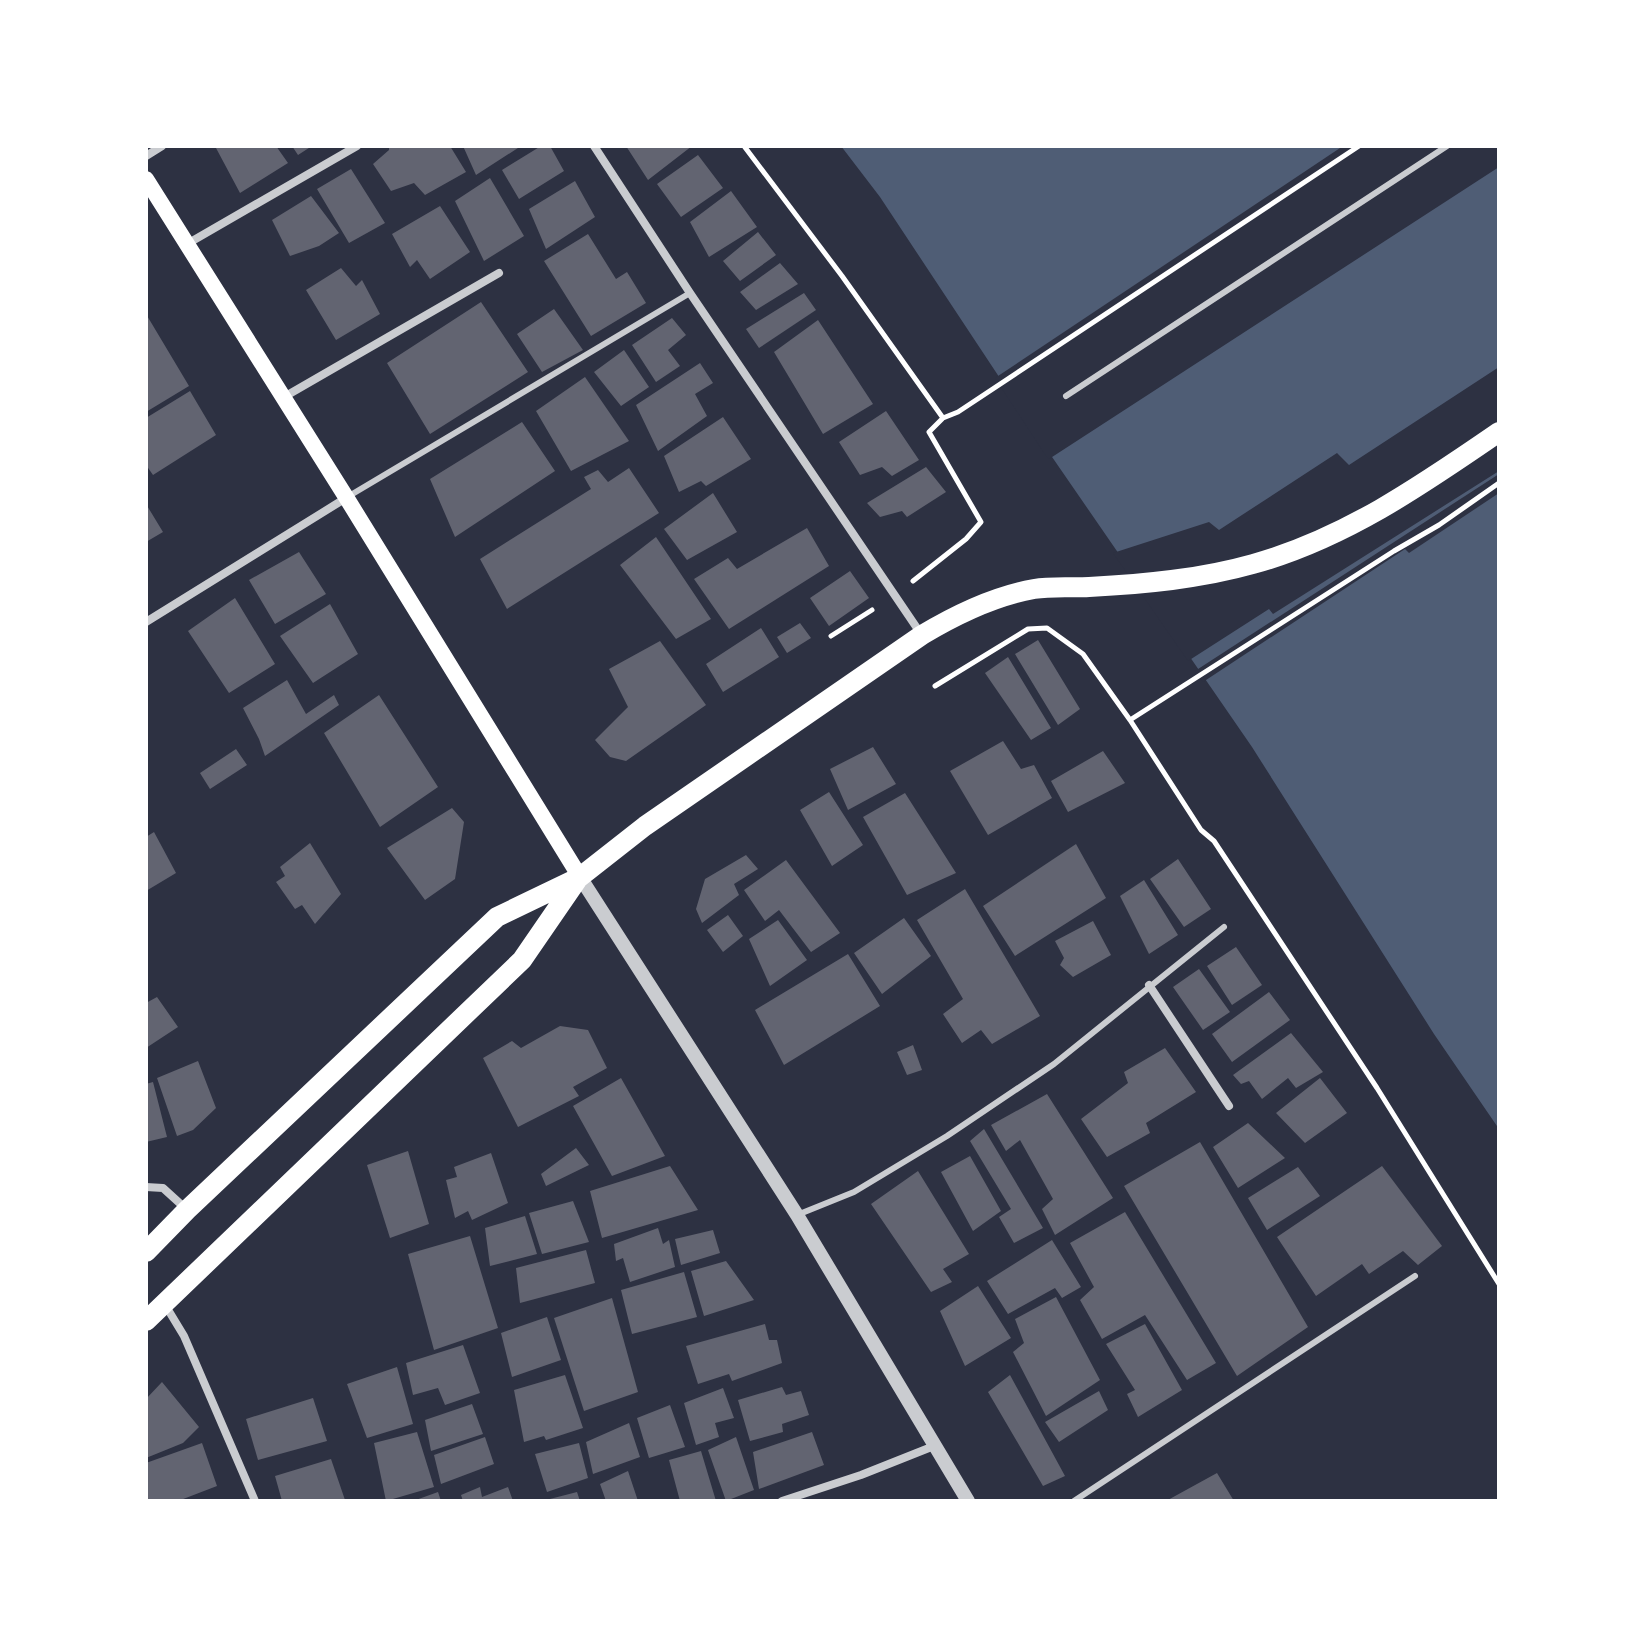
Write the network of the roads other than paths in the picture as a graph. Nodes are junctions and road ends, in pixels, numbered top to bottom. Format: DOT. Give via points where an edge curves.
graph roads {
  1 [pos="162,146"];
  2 [pos="357,146"];
  3 [pos="594,146"];
  4 [pos="1447,146"];
  5 [pos="146,156"];
  6 [pos="146,179"];
  7 [pos="187,244"];
  8 [pos="499,273"];
  9 [pos="690,293"];
  10 [pos="1066,396"];
  11 [pos="284,397"];
  12 [pos="1499,432"];
  13 [pos="346,497"];
  14 [pos="146,622"];
  15 [pos="922,635"];
  16 [pos="580,877"];
  17 [pos="1224,927"];
  18 [pos="1149,985"];
  19 [pos="1229,1106"];
  20 [pos="146,1187"];
  21 [pos="187,1210"];
  22 [pos="797,1215"];
  23 [pos="146,1252"];
  24 [pos="1415,1276"];
  25 [pos="164,1302"];
  26 [pos="146,1321"];
  27 [pos="934,1446"];
  28 [pos="255,1501"];
  29 [pos="782,1501"];
  30 [pos="968,1501"];
  31 [pos="1074,1501"];
  1 -- 5 [label="street"];
  2 -- 7 [label="street"];
  3 -- 9 [label="street"];
  4 -- 10 [label="lane"];
  6 -- 7 [label="main road"];
  7 -- 11 [label="main road"];
  8 -- 11 [label="street"];
  9 -- 13 [label="lane"];
  9 -- 15 [label="street"];
  11 -- 13 [label="main road"];
  12 -- 15 [label="main road" via="1375,513 1316,544 1199,575 1036,589 962,612"];
  13 -- 14 [label="street"];
  13 -- 16 [label="main road"];
  15 -- 16 [label="main road" via="645,826"];
  16 -- 21 [label="main road" via="497,917"];
  16 -- 22 [label="street"];
  16 -- 25 [label="main road" via="522,960"];
  17 -- 18 [label="lane"];
  18 -- 19 [label="street"];
  18 -- 22 [label="lane" via="1054,1064 947,1136 854,1192"];
  20 -- 21 [label="street" via="163,1188"];
  21 -- 23 [label="main road"];
  22 -- 27 [label="street"];
  24 -- 31 [label="lane"];
  25 -- 26 [label="main road"];
  25 -- 28 [label="street" via="184,1336"];
  27 -- 29 [label="street"];
  27 -- 30 [label="street"];
}
